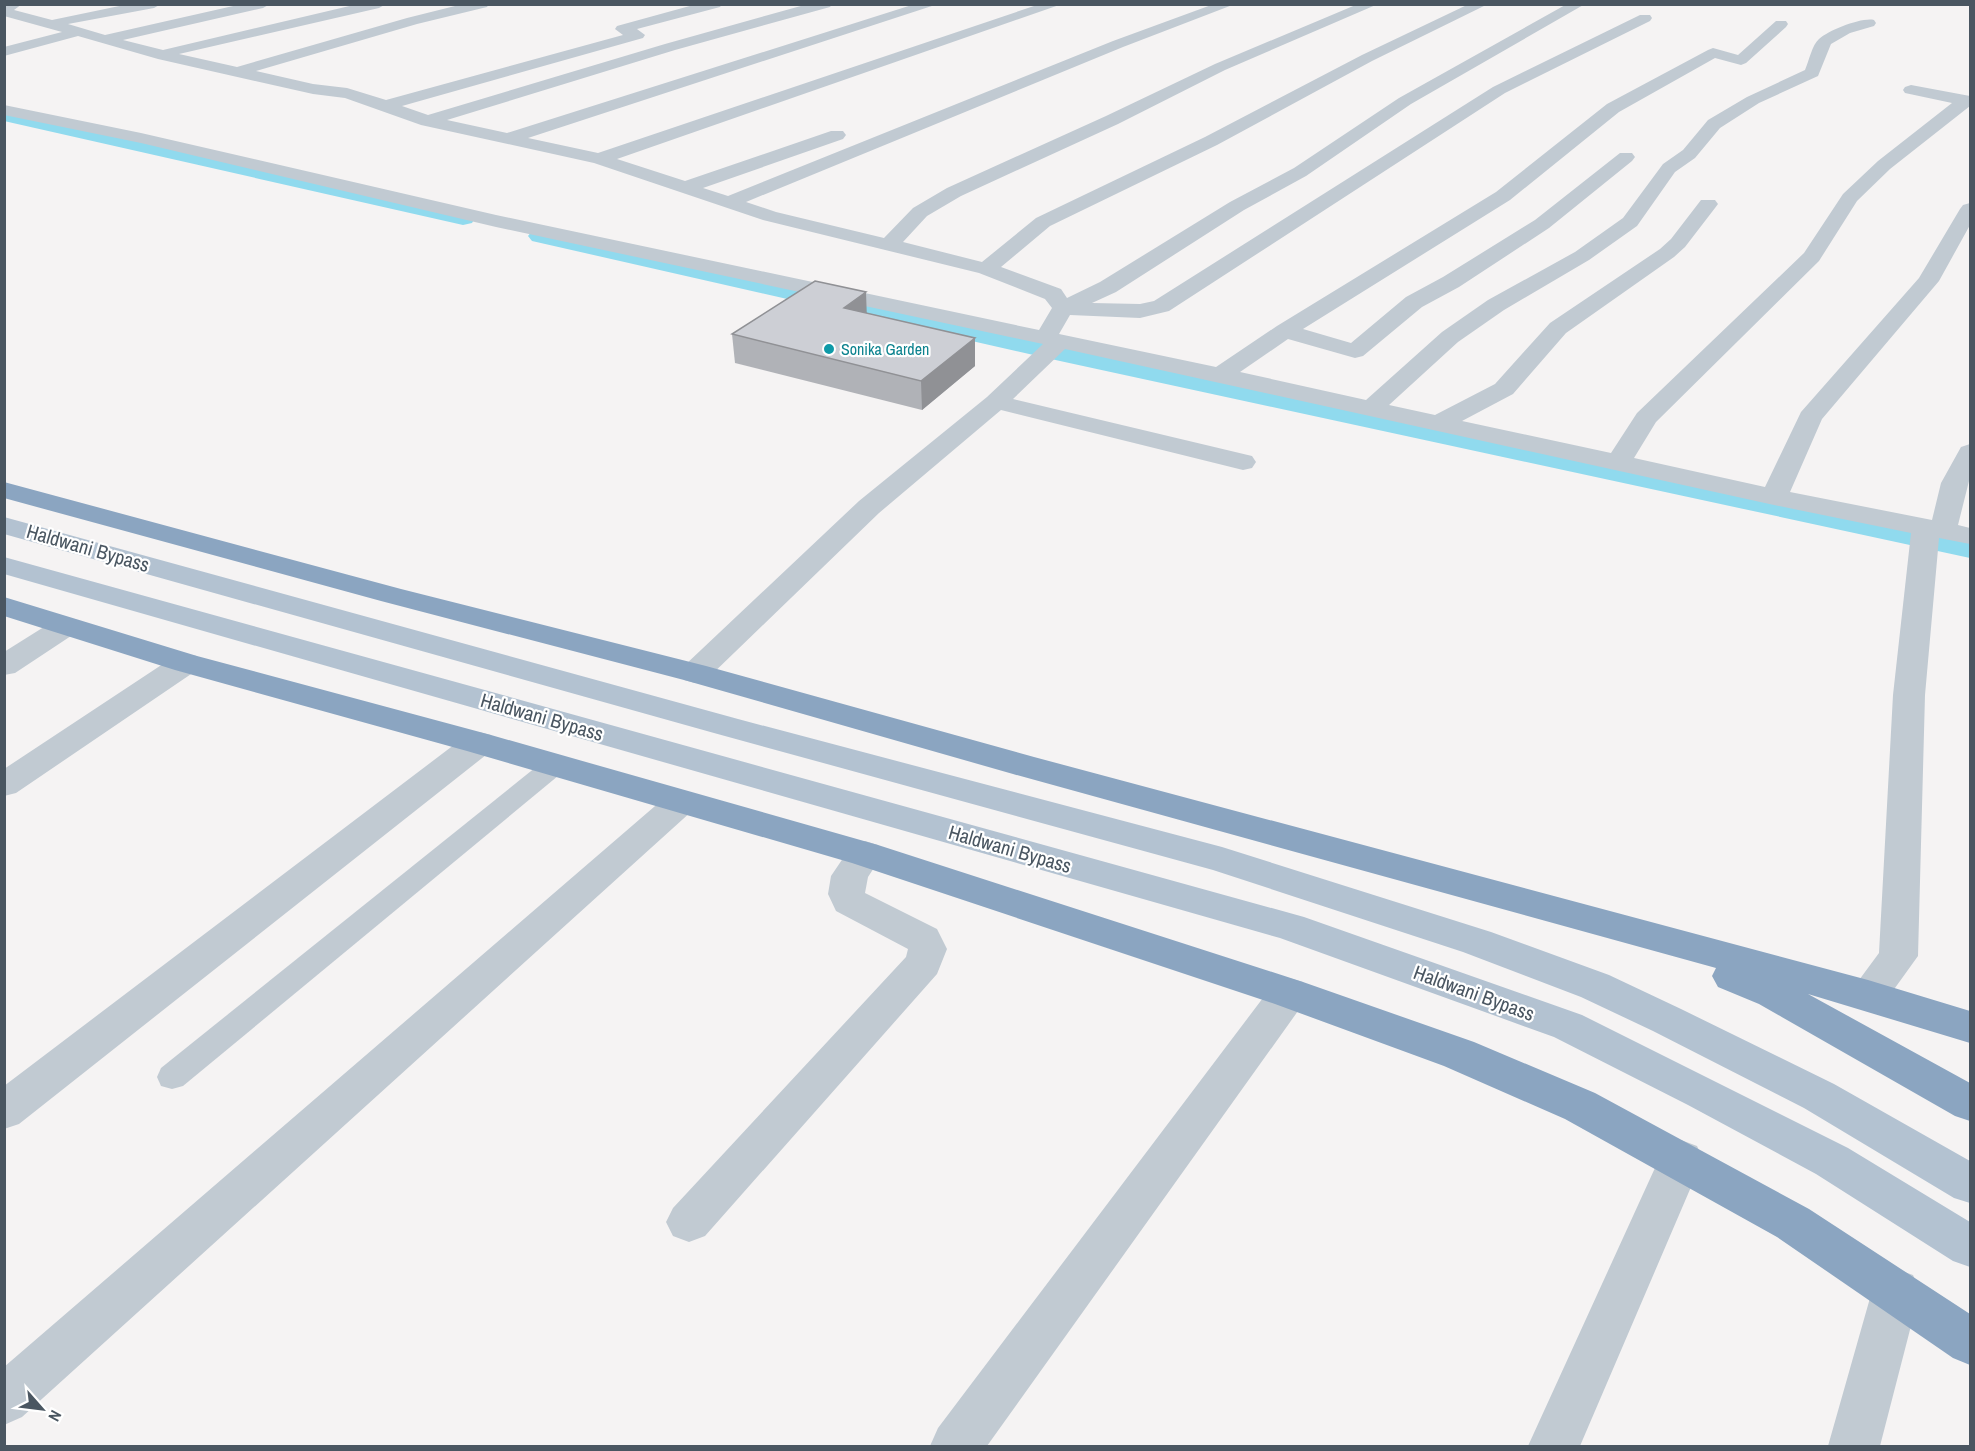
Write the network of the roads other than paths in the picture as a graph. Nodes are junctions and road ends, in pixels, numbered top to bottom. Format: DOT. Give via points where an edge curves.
graph roads {
  1 [pos="15,4"];
  2 [pos="154,4"];
  3 [pos="264,4"];
  4 [pos="379,4"];
  5 [pos="482,4"];
  6 [pos="715,4"];
  7 [pos="825,4"];
  8 [pos="931,4"];
  9 [pos="1055,4"];
  10 [pos="1228,4"];
  11 [pos="1371,4"];
  12 [pos="1481,4"];
  13 [pos="1578,4"];
  14 [pos="1645,18"];
  15 [pos="1869,23"];
  16 [pos="49,24"];
  17 [pos="1782,24"];
  18 [pos="78,32"];
  19 [pos="105,39"];
  20 [pos="4,52"];
  21 [pos="158,54"];
  22 [pos="239,71"];
  23 [pos="1911,90"];
  24 [pos="1968,100"];
  25 [pos="386,105"];
  26 [pos="4,110"];
  27 [pos="427,121"];
  28 [pos="852,129"];
  29 [pos="506,140"];
  30 [pos="1626,157"];
  31 [pos="599,159"];
  32 [pos="687,187"];
  33 [pos="726,203"];
  34 [pos="1708,204"];
  35 [pos="1971,209"];
  36 [pos="889,245"];
  37 [pos="986,269"];
  38 [pos="1063,308"];
  39 [pos="1285,332"];
  40 [pos="1051,345"];
  41 [pos="1220,375"];
  42 [pos="996,402"];
  43 [pos="1371,408"];
  44 [pos="1440,422"];
  45 [pos="1971,452"];
  46 [pos="1243,462"];
  47 [pos="1619,462"];
  48 [pos="4,490"];
  49 [pos="1774,497"];
  50 [pos="4,525"];
  51 [pos="1930,534"];
  52 [pos="1971,536"];
  53 [pos="4,565"];
  54 [pos="4,606"];
  55 [pos="66,626"];
  56 [pos="186,663"];
  57 [pos="4,666"];
  58 [pos="695,673"];
  59 [pos="479,743"];
  60 [pos="555,765"];
  61 [pos="4,784"];
  62 [pos="681,802"];
  63 [pos="865,854"];
  64 [pos="1617,926"];
  65 [pos="1288,993"];
  66 [pos="1868,995"];
  67 [pos="1971,1028"];
  68 [pos="172,1077"];
  69 [pos="1971,1104"];
  70 [pos="4,1111"];
  71 [pos="1681,1159"];
  72 [pos="1971,1184"];
  73 [pos="689,1222"];
  74 [pos="1971,1246"];
  75 [pos="1896,1291"];
  76 [pos="1971,1342"];
  77 [pos="4,1400"];
  78 [pos="956,1446"];
  79 [pos="1554,1446"];
  80 [pos="1854,1446"];
  1 -- 16 [label="street" via="6,8 7,12"];
  2 -- 16 [label="street"];
  3 -- 19 [label="street"];
  4 -- 21 [label="street"];
  5 -- 22 [label="street"];
  6 -- 25 [label="street" via="622,29 639,35"];
  7 -- 27 [label="street"];
  8 -- 29 [label="street"];
  9 -- 31 [label="street"];
  10 -- 33 [label="street" via="1118,44"];
  11 -- 36 [label="street" via="1220,67 954,192 920,212"];
  12 -- 37 [label="street" via="1043,222"];
  13 -- 38 [label="street" via="1405,101 1300,172 1108,287"];
  14 -- 38 [label="street" via="1499,90 1161,306 1140,311"];
  15 -- 43 [label="street" via="1824,42 1812,73 1753,100 1714,124 1689,154 1669,168 1630,222 1450,337"];
  16 -- 18 [label="street"];
  17 -- 39 [label="street" via="1741,60 1713,53 1613,108 1503,196"];
  18 -- 19 [label="street"];
  18 -- 20 [label="street"];
  19 -- 21 [label="street"];
  21 -- 22 [label="street"];
  22 -- 25 [label="street"];
  23 -- 24 [label="street"];
  24 -- 47 [label="street" via="1884,165 1851,198 1812,257 1646,418"];
  25 -- 27 [label="street"];
  26 -- 40 [label="street"];
  27 -- 29 [label="street"];
  28 -- 32 [label="street"];
  29 -- 31 [label="street"];
  30 -- 39 [label="street" via="1542,224 1414,302 1355,351"];
  31 -- 32 [label="street"];
  32 -- 33 [label="street"];
  33 -- 36 [label="street"];
  34 -- 44 [label="street" via="1667,253 1558,328 1504,389"];
  35 -- 49 [label="street" via="1928,281 1810,417"];
  36 -- 37 [label="street"];
  37 -- 38 [label="street" via="1053,294"];
  38 -- 40 [label="street"];
  39 -- 41 [label="street"];
  40 -- 41 [label="street"];
  40 -- 42 [label="street"];
  41 -- 43 [label="street"];
  42 -- 46 [label="street"];
  42 -- 58 [label="street" via="869,507"];
  43 -- 44 [label="street"];
  44 -- 47 [label="street"];
  45 -- 51 [label="street"];
  47 -- 49 [label="street"];
  48 -- 58 [label="highway"];
  49 -- 51 [label="street"];
  50 -- 72 [label="main road, Haldwani Bypass" via="1222,860 1477,942 1595,986 1677,1025 1819,1096"];
  51 -- 52 [label="street"];
  51 -- 66 [label="street" via="1909,695 1898,956"];
  53 -- 74 [label="main road, Haldwani Bypass" via="1290,927 1568,1026 1832,1161"];
  54 -- 55 [label="highway"];
  55 -- 56 [label="highway"];
  55 -- 57 [label="street"];
  56 -- 59 [label="highway"];
  56 -- 61 [label="street"];
  58 -- 64 [label="highway"];
  59 -- 60 [label="highway"];
  59 -- 70 [label="street"];
  60 -- 62 [label="highway"];
  60 -- 68 [label="lane"];
  62 -- 63 [label="highway"];
  62 -- 77 [label="street"];
  63 -- 65 [label="highway"];
  63 -- 73 [label="street" via="847,880 844,890 849,901 923,939 928,949 923,964"];
  64 -- 66 [label="highway"];
  64 -- 69 [label="highway" via="1773,993"];
  65 -- 71 [label="highway" via="1459,1054 1580,1106"];
  65 -- 78 [label="street"];
  66 -- 67 [label="highway"];
  71 -- 75 [label="highway" via="1793,1222"];
  71 -- 79 [label="street"];
  75 -- 76 [label="highway"];
  75 -- 80 [label="street"];
}
